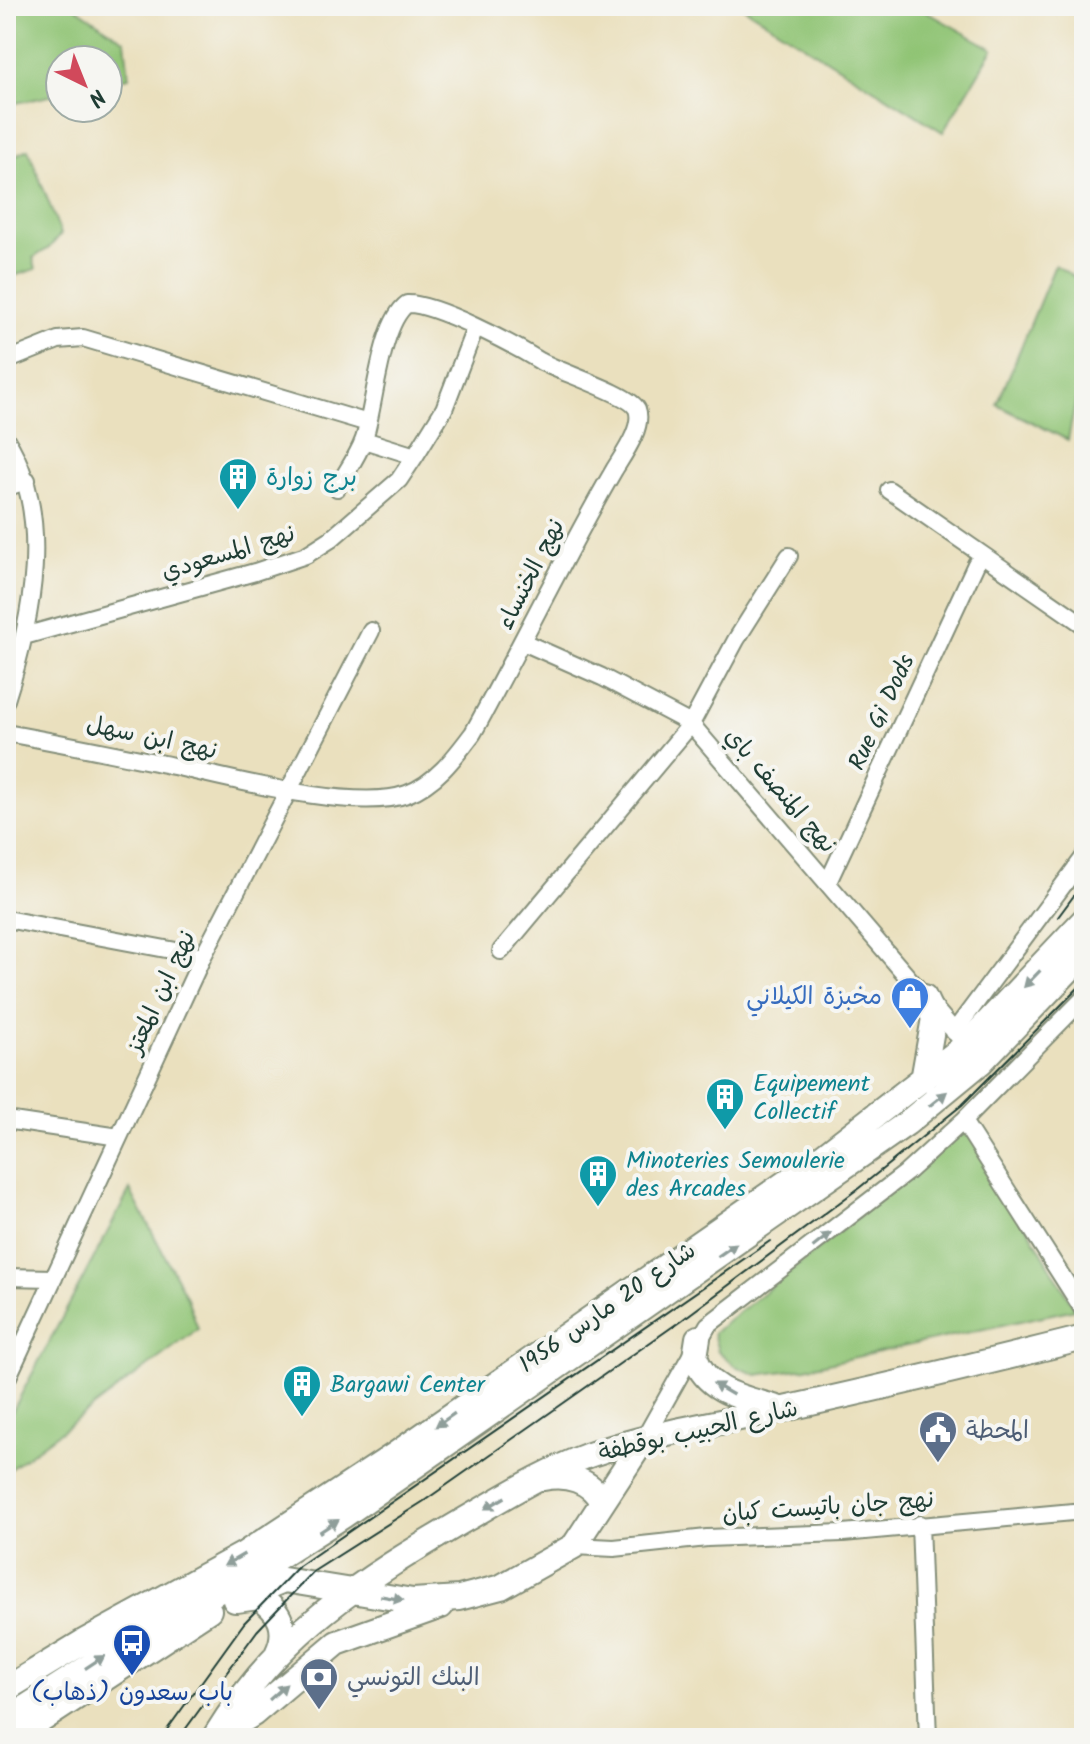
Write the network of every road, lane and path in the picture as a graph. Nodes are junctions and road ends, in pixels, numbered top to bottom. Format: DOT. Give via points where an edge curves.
graph roads {
  1 [pos="475,328"];
  2 [pos="6,361"];
  3 [pos="368,423"];
  4 [pos="6,439"];
  5 [pos="364,440"];
  6 [pos="415,456"];
  7 [pos="27,480"];
  8 [pos="6,488"];
  9 [pos="337,488"];
  10 [pos="889,490"];
  11 [pos="789,556"];
  12 [pos="976,564"];
  13 [pos="1084,625"];
  14 [pos="371,631"];
  15 [pos="24,636"];
  16 [pos="523,642"];
  17 [pos="6,700"];
  18 [pos="691,724"];
  19 [pos="6,733"];
  20 [pos="287,791"];
  21 [pos="1084,857"];
  22 [pos="829,880"];
  23 [pos="6,919"];
  24 [pos="1084,920"];
  25 [pos="501,951"];
  26 [pos="1084,954"];
  27 [pos="203,956"];
  28 [pos="924,997"];
  29 [pos="1084,998"];
  30 [pos="967,1046"];
  31 [pos="923,1080"];
  32 [pos="6,1120"];
  33 [pos="963,1121"];
  34 [pos="119,1137"];
  35 [pos="6,1277"];
  36 [pos="54,1278"];
  37 [pos="1084,1311"];
  38 [pos="698,1338"];
  39 [pos="1084,1338"];
  40 [pos="6,1381"];
  41 [pos="808,1404"];
  42 [pos="783,1410"];
  43 [pos="644,1439"];
  44 [pos="527,1484"];
  45 [pos="604,1499"];
  46 [pos="1084,1511"];
  47 [pos="920,1524"];
  48 [pos="574,1546"];
  49 [pos="263,1567"];
  50 [pos="349,1590"];
  51 [pos="459,1598"];
  52 [pos="234,1601"];
  53 [pos="187,1627"];
  54 [pos="276,1656"];
  55 [pos="6,1689"];
  56 [pos="6,1720"];
  57 [pos="14,1738"];
  58 [pos="214,1738"];
  59 [pos="928,1738"];
  1 -- 3 [label="street" via="413,303 401,308 381,361"];
  1 -- 6 [label="street, نهج المسعودي" via="444,409"];
  1 -- 16 [label="street, نهج الخنساء" via="567,375 625,397 639,419"];
  2 -- 3 [label="street" via="58,340 83,338"];
  3 -- 5 [label="street"];
  4 -- 7 [label="street"];
  5 -- 6 [label="street"];
  5 -- 9 [label="street"];
  6 -- 15 [label="street, نهج المسعودي" via="399,480 306,555"];
  7 -- 8 [label="street"];
  7 -- 15 [label="street" via="34,542"];
  10 -- 13 [label="street"];
  11 -- 18 [label="street"];
  12 -- 22 [label="street, Rue Gi Dods"];
  14 -- 20 [label="street, نهج ابن المعتز"];
  15 -- 17 [label="street"];
  16 -- 18 [label="street, نهج المنصف باي"];
  16 -- 20 [label="street, نهج الخنساء" via="473,733 431,780 383,799"];
  18 -- 22 [label="street, نهج المنصف باي"];
  18 -- 25 [label="street"];
  19 -- 20 [label="street, نهج ابن سهل"];
  20 -- 27 [label="street, نهج ابن المعتز"];
  21 -- 30 [label="street, شارع 20 مارس 1956"];
  22 -- 28 [label="street, نهج المنصف باي"];
  23 -- 27 [label="street"];
  24 -- 30 [label="main road, شارع 20 مارس 1956, one-way"];
  26 -- 30 [label="main road, شارع 20 مارس 1956"];
  27 -- 34 [label="street, نهج ابن المعتز"];
  28 -- 30 [label="street, نهج المنصف باي"];
  28 -- 31 [label="main road" via="934,1018"];
  29 -- 33 [label="street"];
  30 -- 31 [label="main road, شارع 20 مارس 1956"];
  49 -- 30 [label="main road, شارع 20 مارس 1956, one-way" via="406,1475 869,1151"];
  31 -- 55 [label="main road, شارع 20 مارس 1956, one-way" via="814,1163 393,1456 244,1554"];
  32 -- 34 [label="street"];
  33 -- 37 [label="street"];
  38 -- 33 [label="street, one-way" via="715,1318 855,1214"];
  34 -- 36 [label="street, نهج ابن المعتز"];
  35 -- 36 [label="street"];
  36 -- 40 [label="street, نهج ابن المعتز"];
  42 -- 38 [label="main road, one-way" via="712,1383 695,1357"];
  38 -- 43 [label="street"];
  39 -- 41 [label="main road, شارع الحبيب بوقطفة"];
  41 -- 42 [label="main road, شارع الحبيب بوقطفة"];
  41 -- 45 [label="main road" via="773,1419 649,1452"];
  42 -- 43 [label="main road, شارع الحبيب بوقطفة"];
  43 -- 44 [label="main road, شارع الحبيب بوقطفة" via="575,1460"];
  43 -- 45 [label="main road"];
  44 -- 45 [label="main road" via="564,1476"];
  44 -- 50 [label="main road, شارع الحبيب بوقطفة, one-way"];
  45 -- 48 [label="main road"];
  46 -- 47 [label="street, نهج جان باتيست كبان"];
  47 -- 48 [label="street, نهج جان باتيست كبان" via="614,1548"];
  47 -- 59 [label="street"];
  48 -- 51 [label="main road" via="520,1579"];
  49 -- 53 [label="main road, شارع 20 مارس 1956"];
  56 -- 49 [label="main road, شارع 20 مارس 1956, one-way" via="146,1630"];
  50 -- 51 [label="main road, one-way" via="413,1601"];
  50 -- 52 [label="main road" via="284,1580"];
  50 -- 54 [label="main road, شارع الحبيب بوقطفة"];
  58 -- 51 [label="main road, one-way" via="253,1714 337,1643"];
  52 -- 53 [label="main road"];
  52 -- 54 [label="main road" via="258,1597 279,1616 284,1635"];
  53 -- 57 [label="main road, شارع 20 مارس 1956"];
  54 -- 58 [label="main road, شارع الحبيب بوقطفة" via="234,1704"];
}
